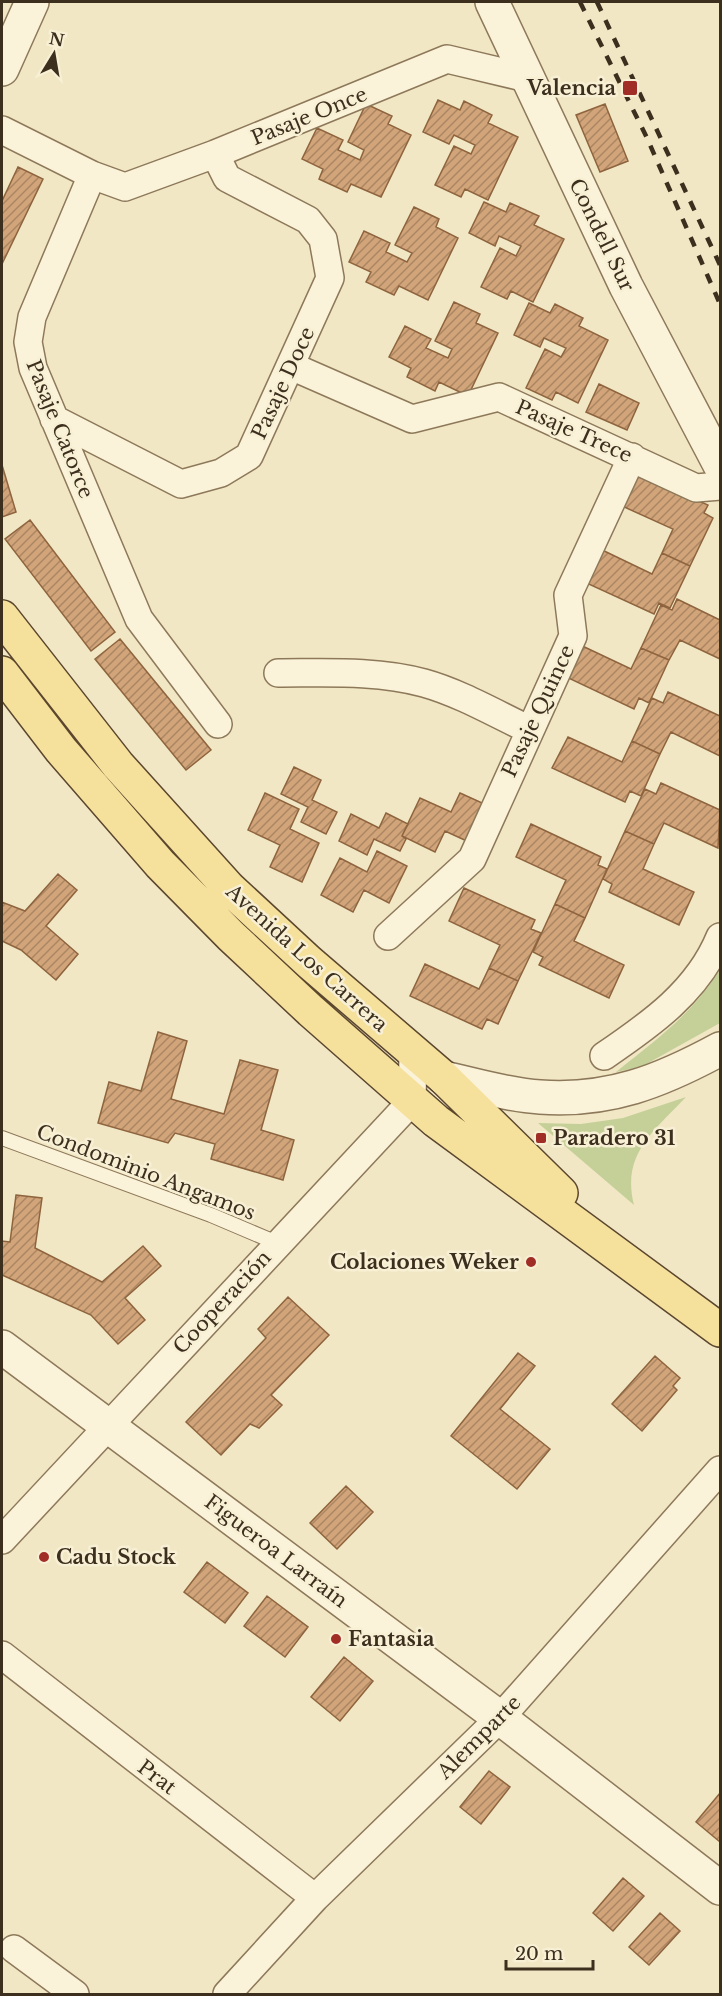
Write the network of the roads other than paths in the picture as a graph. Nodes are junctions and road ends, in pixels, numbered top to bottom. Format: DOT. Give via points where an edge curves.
graph roads {
  1 [pos="32,2"];
  2 [pos="492,2"];
  3 [pos="2,69"];
  4 [pos="526,78"];
  5 [pos="2,129"];
  6 [pos="215,154"];
  7 [pos="92,175"];
  8 [pos="291,366"];
  9 [pos="54,419"];
  10 [pos="632,457"];
  11 [pos="720,465"];
  12 [pos="720,486"];
  13 [pos="2,616"];
  14 [pos="2,673"];
  15 [pos="278,673"];
  16 [pos="218,724"];
  17 [pos="530,730"];
  18 [pos="388,936"];
  19 [pos="719,946"];
  20 [pos="720,1049"];
  21 [pos="413,1054"];
  22 [pos="604,1056"];
  23 [pos="444,1078"];
  24 [pos="412,1101"];
  25 [pos="2,1138"];
  26 [pos="277,1243"];
  27 [pos="641,1272"];
  28 [pos="720,1330"];
  29 [pos="2,1347"];
  30 [pos="108,1426"];
  31 [pos="720,1470"];
  32 [pos="2,1540"];
  33 [pos="2,1655"];
  34 [pos="500,1718"];
  35 [pos="720,1888"];
  36 [pos="315,1898"];
  37 [pos="14,1949"];
  38 [pos="75,1995"];
  39 [pos="227,1995"];
  1 -- 3 [label="street"];
  2 -- 4 [label="street, Condell Sur"];
  4 -- 6 [label="street, Pasaje Once" via="447,59"];
  4 -- 11 [label="street, Condell Sur" via="626,286"];
  5 -- 7 [label="street"];
  6 -- 7 [label="street, Pasaje Once" via="125,187"];
  6 -- 8 [label="street, Pasaje Doce" via="227,178 308,220 323,239 330,278"];
  7 -- 9 [label="street, Pasaje Catorce" via="32,317 28,342 33,368"];
  8 -- 9 [label="street, Pasaje Doce" via="249,456 221,473 182,483"];
  8 -- 10 [label="street, Pasaje Trece" via="412,419 499,397"];
  9 -- 16 [label="street, Pasaje Catorce" via="139,619"];
  10 -- 12 [label="street, Pasaje Trece" via="696,488"];
  10 -- 17 [label="street, Pasaje Quince" via="568,595 573,636"];
  13 -- 21 [label="main road, Avenida Los Carrera" via="118,765 229,888"];
  14 -- 24 [label="main road, Avenida Los Carrera" via="61,750 168,872 273,977"];
  15 -- 17 [label="street" via="402,678 427,684"];
  17 -- 18 [label="street, Pasaje Quince" via="472,859"];
  19 -- 22 [label="street" via="691,986 659,1018"];
  20 -- 23 [label="street" via="637,1088 582,1098 525,1095"];
  21 -- 23 [label="main road, Avenida Los Carrera"];
  21 -- 24 [label="street"];
  23 -- 27 [label="main road, Avenida Los Carrera"];
  24 -- 26 [label="street, Cooperación"];
  24 -- 27 [label="main road, Avenida Los Carrera"];
  25 -- 26 [label="lane, Condominio Angamos"];
  26 -- 30 [label="street, Cooperación"];
  27 -- 28 [label="main road, Avenida Los Carrera"];
  29 -- 30 [label="street, Figueroa Larraín"];
  30 -- 32 [label="street, Cooperación"];
  30 -- 34 [label="street, Figueroa Larraín"];
  31 -- 34 [label="street, Alemparte"];
  33 -- 36 [label="street, Prat"];
  34 -- 35 [label="street, Figueroa Larraín"];
  34 -- 36 [label="street, Alemparte"];
  36 -- 39 [label="street, Alemparte"];
  37 -- 38 [label="street"];
}
